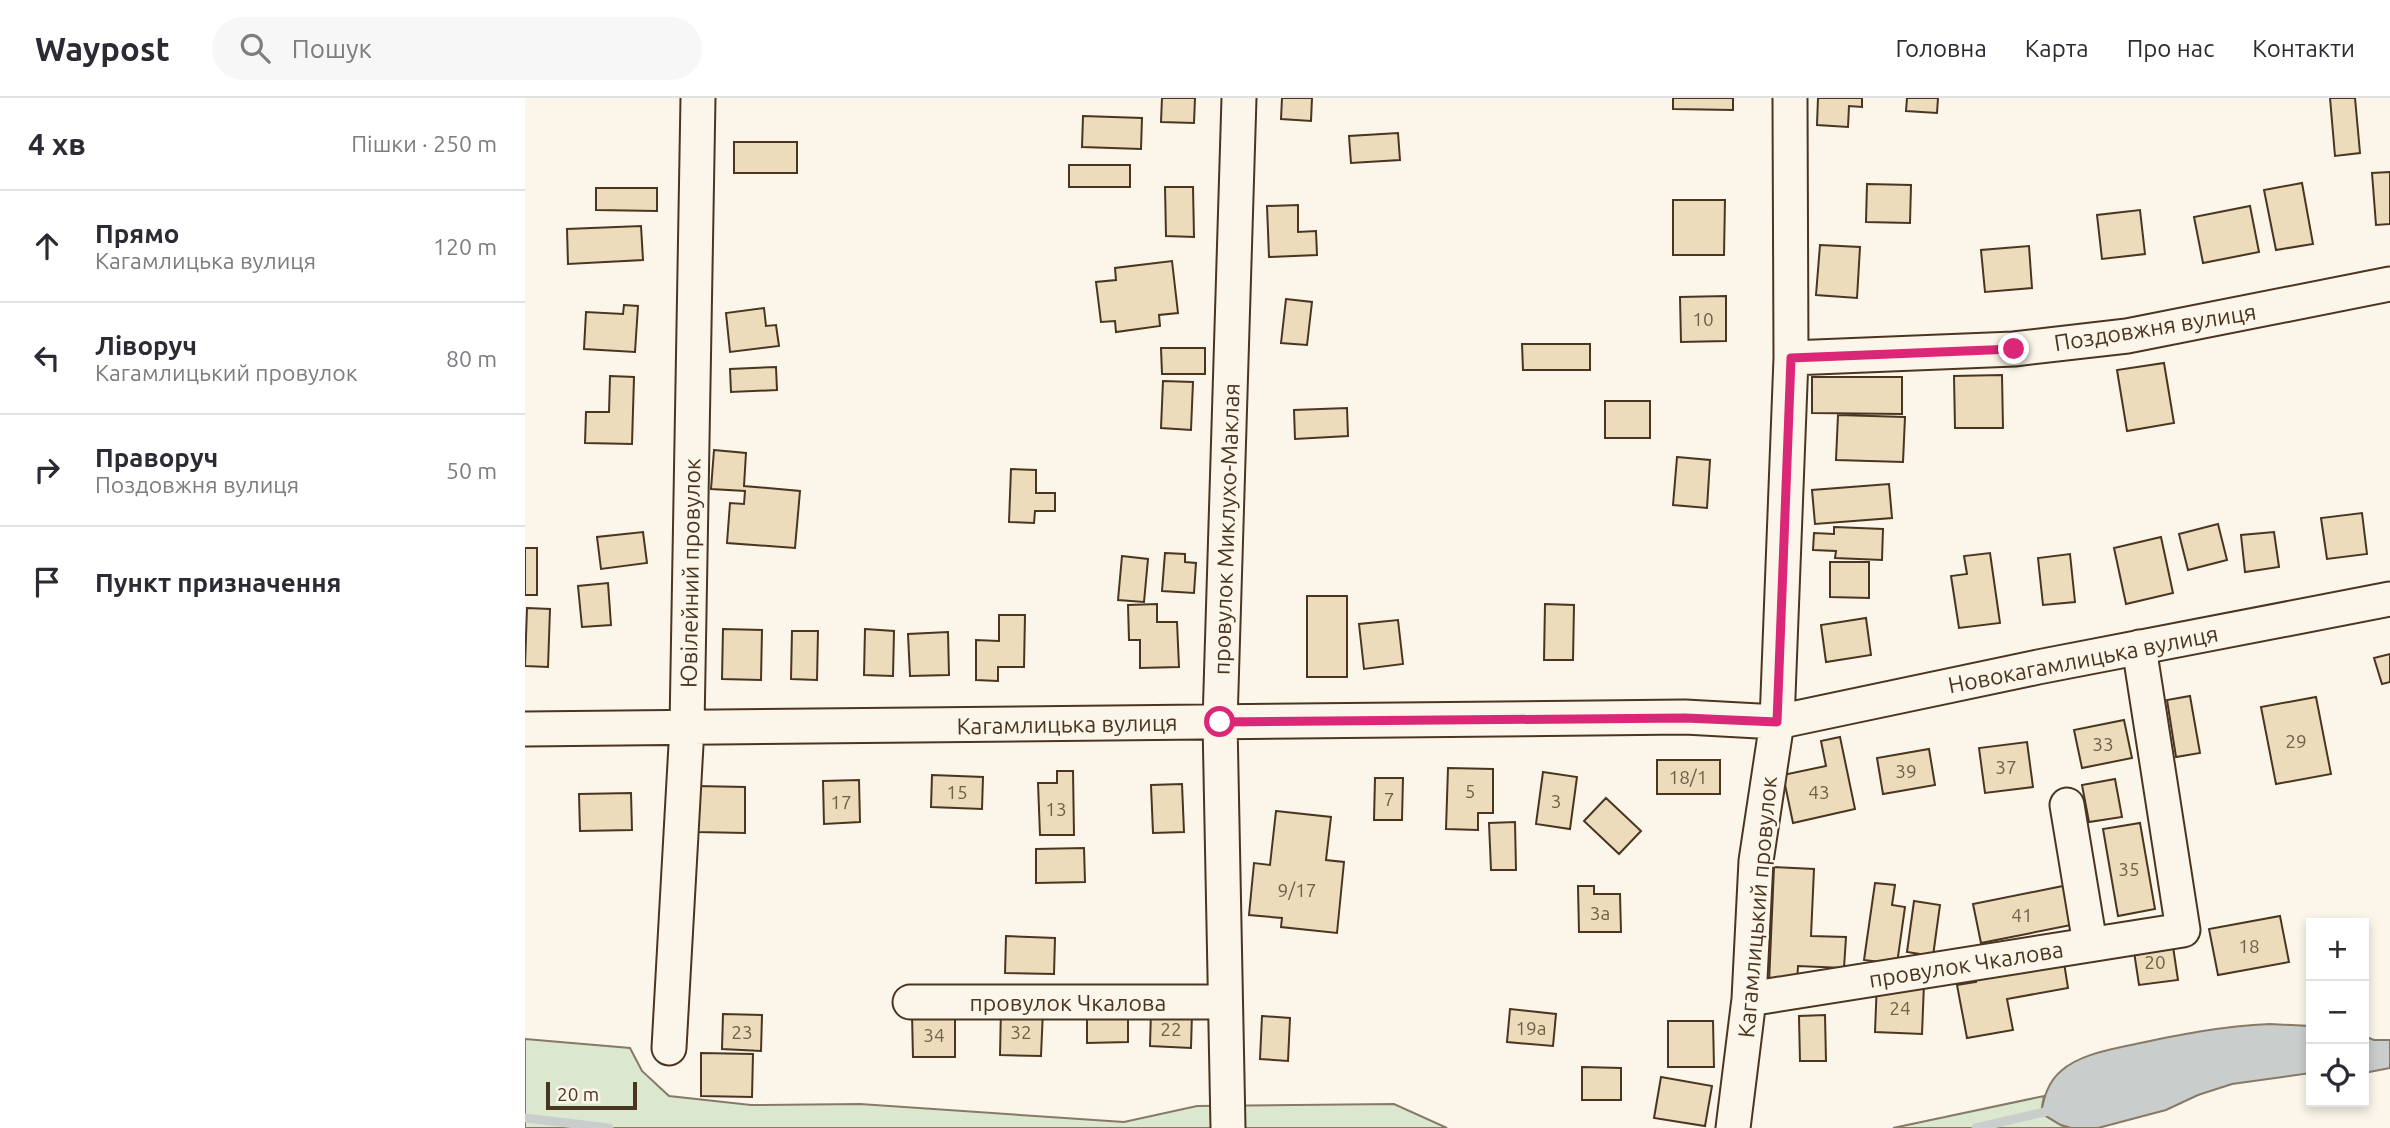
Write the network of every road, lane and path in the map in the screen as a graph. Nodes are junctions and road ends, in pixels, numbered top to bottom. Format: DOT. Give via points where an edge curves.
graph roads {
  1 [pos="698,98"];
  2 [pos="1239,98"];
  3 [pos="1790,98"];
  4 [pos="2390,284"];
  5 [pos="1791,358"];
  6 [pos="2390,599"];
  7 [pos="2139,647"];
  8 [pos="1220,722"];
  9 [pos="1777,722"];
  10 [pos="687,727"];
  11 [pos="525,729"];
  12 [pos="2067,805"];
  13 [pos="2091,944"];
  14 [pos="1749,999"];
  15 [pos="911,1002"];
  16 [pos="1225,1002"];
  17 [pos="669,1048"];
  18 [pos="1228,1128"];
  19 [pos="1733,1128"];
  1 -- 10 [label="street, Ювілейний провулок"];
  2 -- 8 [label="street, провулок Миклухо-Маклая"];
  3 -- 5 [label="street, Кагамлицький провулок"];
  4 -- 5 [label="street, Поздовжня вулиця" via="2127,336 2014,349"];
  5 -- 9 [label="street, Кагамлицький провулок"];
  6 -- 7 [label="street, Новокагамлицька вулиця"];
  7 -- 9 [label="street, Новокагамлицька вулиця"];
  7 -- 13 [label="street, провулок Чкалова" via="2183,930"];
  8 -- 9 [label="street, Кагамлицька вулиця" via="1671,718"];
  8 -- 10 [label="street, Кагамлицька вулиця"];
  8 -- 16 [label="street, провулок Миклухо-Маклая"];
  9 -- 14 [label="street, Кагамлицький провулок" via="1756,861"];
  10 -- 11 [label="street, Кагамлицька вулиця"];
  10 -- 17 [label="street, Ювілейний провулок"];
  12 -- 13 [label="street"];
  13 -- 14 [label="street, провулок Чкалова"];
  14 -- 19 [label="street, Кагамлицький провулок"];
  15 -- 16 [label="street, провулок Чкалова"];
  16 -- 18 [label="street, провулок Миклухо-Маклая"];
}
